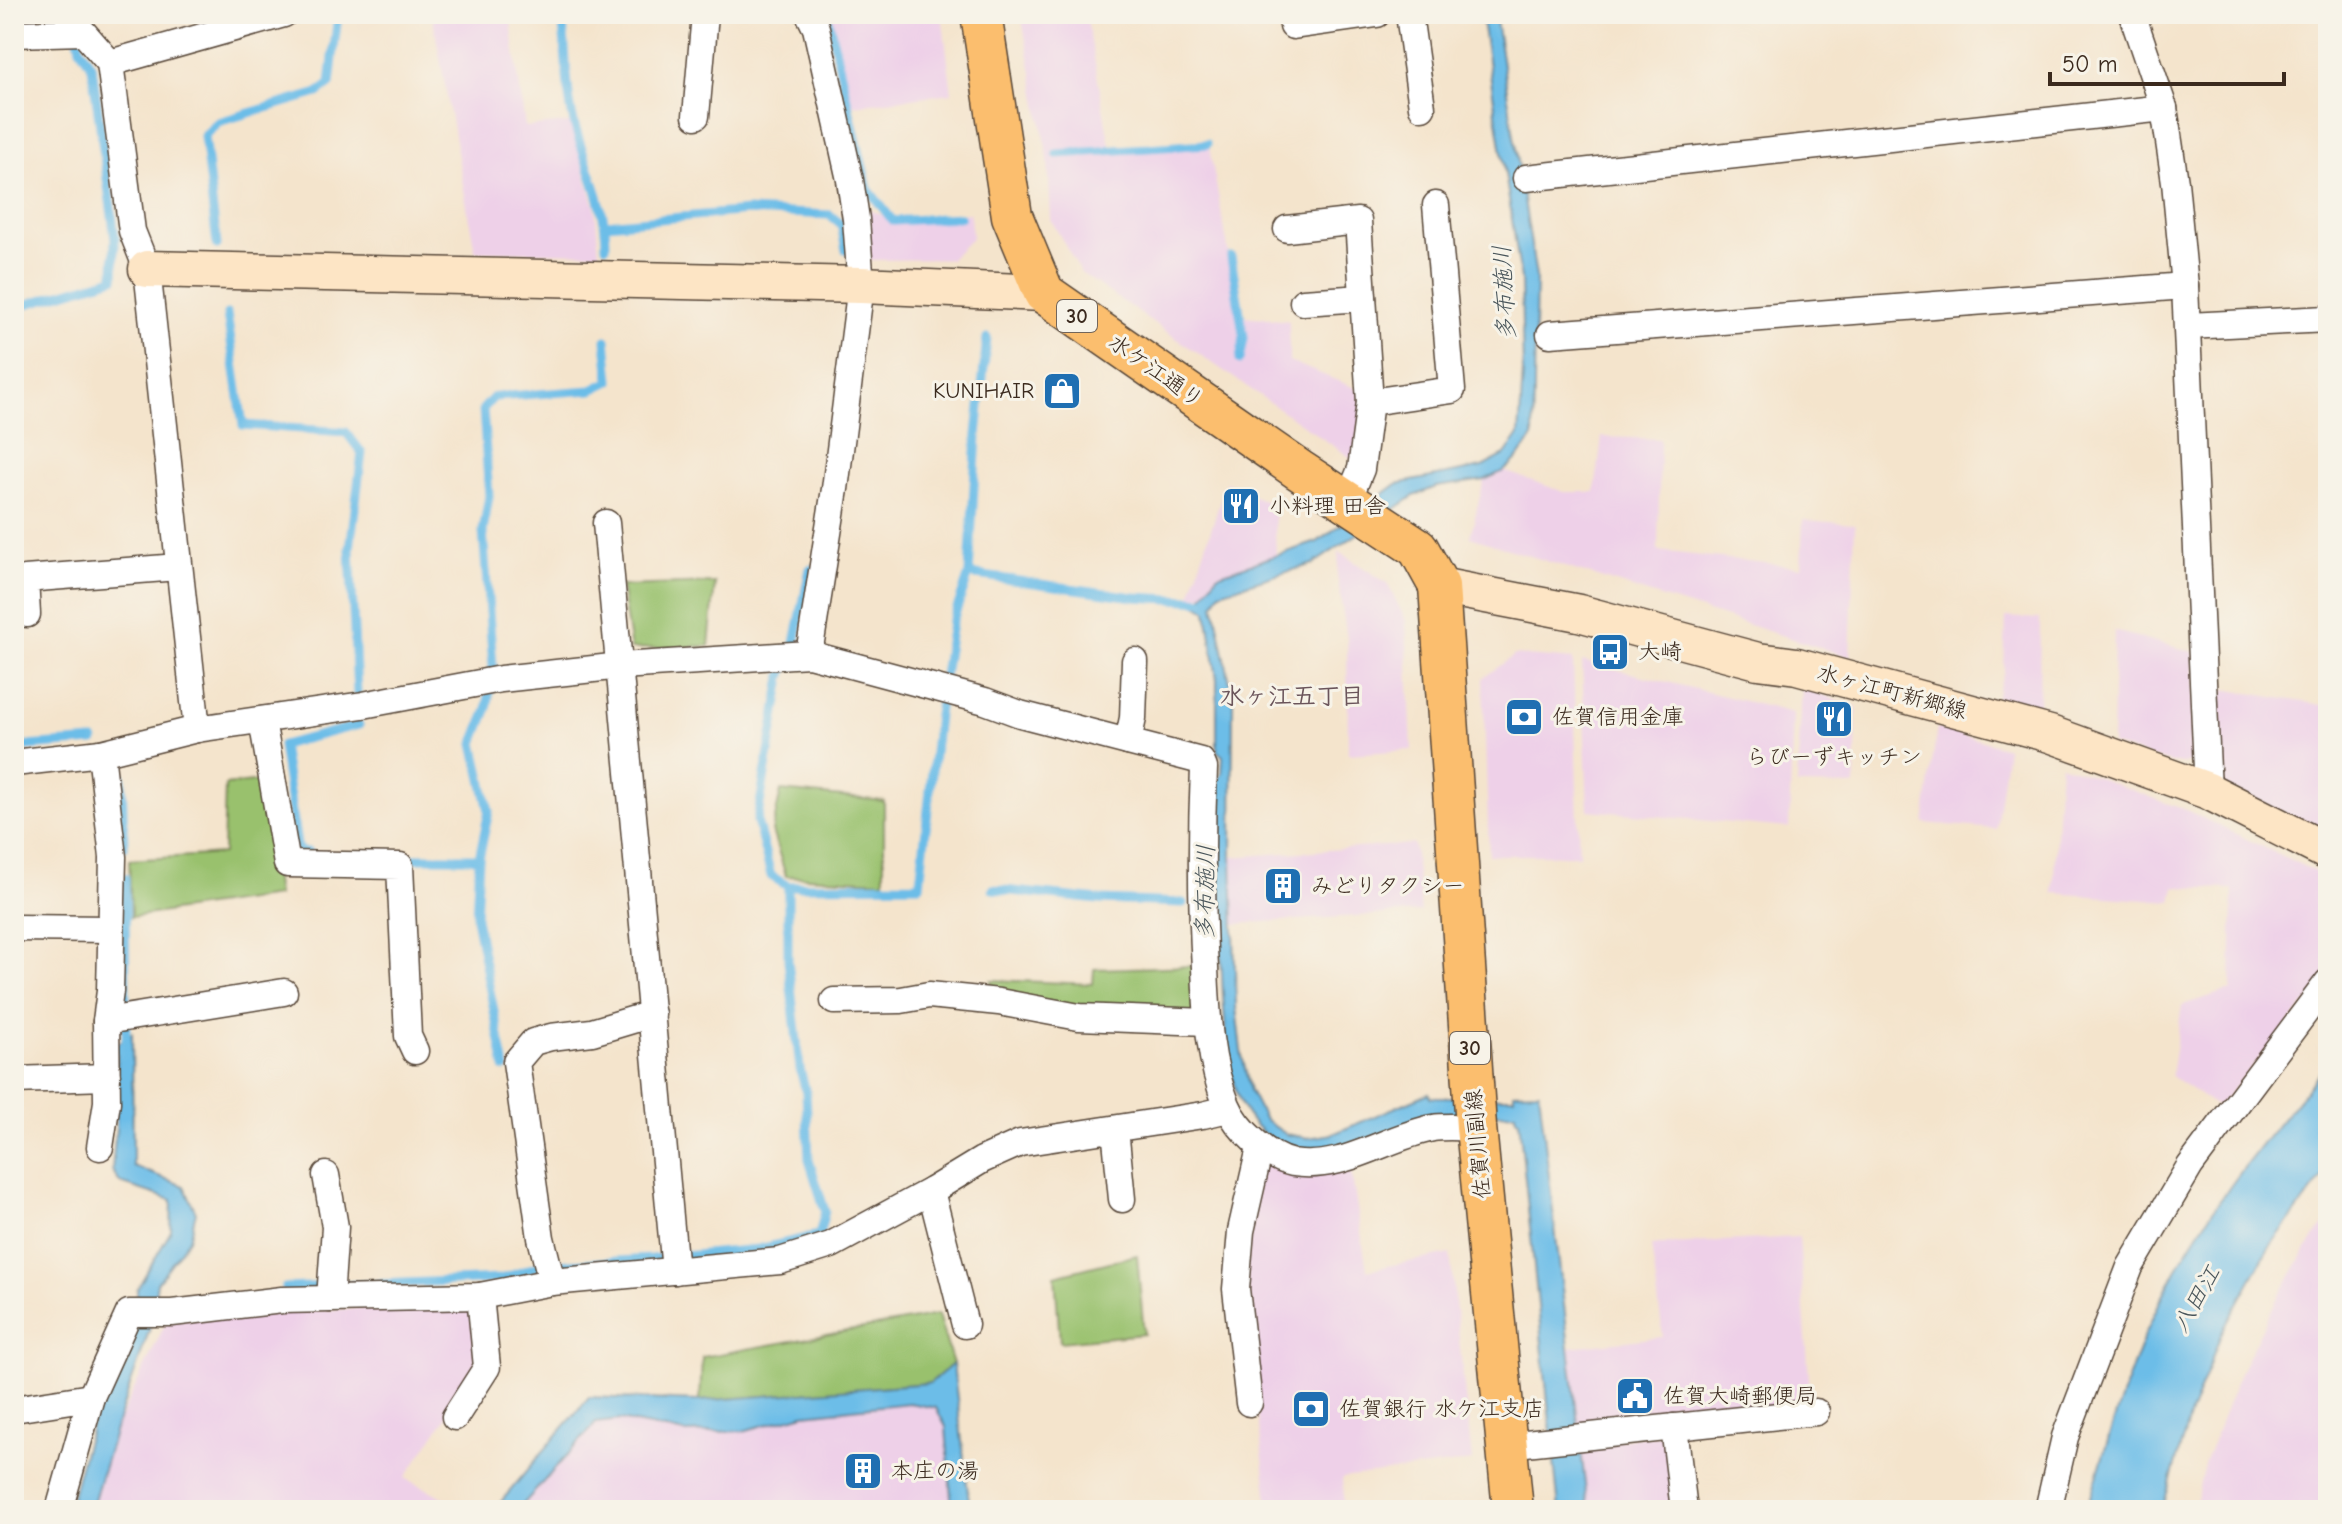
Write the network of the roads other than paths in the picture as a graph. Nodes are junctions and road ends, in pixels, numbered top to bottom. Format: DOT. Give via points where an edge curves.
graph roads {
  1 [pos="284,14"];
  2 [pos="705,14"];
  3 [pos="809,14"];
  4 [pos="981,14"];
  5 [pos="1292,14"];
  6 [pos="1377,14"];
  7 [pos="1409,14"];
  8 [pos="2132,14"];
  9 [pos="65,27"];
  10 [pos="14,34"];
  11 [pos="110,63"];
  12 [pos="1422,107"];
  13 [pos="2164,108"];
  14 [pos="696,116"];
  15 [pos="1526,178"];
  16 [pos="1436,205"];
  17 [pos="1287,229"];
  18 [pos="147,269"];
  19 [pos="861,285"];
  20 [pos="2185,286"];
  21 [pos="1044,293"];
  22 [pos="1363,298"];
  23 [pos="1303,302"];
  24 [pos="2328,319"];
  25 [pos="2188,326"];
  26 [pos="1550,334"];
  27 [pos="1370,402"];
  28 [pos="1347,503"];
  29 [pos="606,523"];
  30 [pos="178,567"];
  31 [pos="1439,586"];
  32 [pos="27,614"];
  33 [pos="796,655"];
  34 [pos="1135,661"];
  35 [pos="621,666"];
  36 [pos="262,720"];
  37 [pos="197,729"];
  38 [pos="1128,742"];
  39 [pos="109,751"];
  40 [pos="14,763"];
  41 [pos="2208,791"];
  42 [pos="2328,852"];
  43 [pos="14,928"];
  44 [pos="111,929"];
  45 [pos="2328,982"];
  46 [pos="284,992"];
  47 [pos="834,1001"];
  48 [pos="652,1014"];
  49 [pos="106,1021"];
  50 [pos="1207,1022"];
  51 [pos="415,1051"];
  52 [pos="107,1077"];
  53 [pos="14,1080"];
  54 [pos="1228,1109"];
  55 [pos="1476,1127"];
  56 [pos="1115,1129"];
  57 [pos="100,1147"];
  58 [pos="1260,1148"];
  59 [pos="326,1175"];
  60 [pos="931,1191"];
  61 [pos="1122,1199"];
  62 [pos="674,1260"];
  63 [pos="549,1270"];
  64 [pos="330,1290"];
  65 [pos="480,1296"];
  66 [pos="965,1325"];
  67 [pos="91,1397"];
  68 [pos="1249,1403"];
  69 [pos="14,1409"];
  70 [pos="1816,1412"];
  71 [pos="455,1417"];
  72 [pos="1674,1427"];
  73 [pos="1507,1445"];
  74 [pos="59,1510"];
  75 [pos="1513,1510"];
  76 [pos="1684,1510"];
  77 [pos="2048,1510"];
  1 -- 11 [label="street"];
  2 -- 14 [label="street"];
  3 -- 19 [label="street" via="850,180"];
  4 -- 21 [label="main road, 30" via="1012,216"];
  5 -- 6 [label="street" via="1293,26"];
  7 -- 12 [label="street"];
  8 -- 13 [label="street"];
  9 -- 10 [label="street"];
  9 -- 11 [label="street"];
  11 -- 18 [label="street" via="132,231"];
  13 -- 15 [label="street"];
  13 -- 20 [label="street"];
  16 -- 27 [label="street" via="1452,390"];
  17 -- 22 [label="street" via="1358,221"];
  18 -- 19 [label="street"];
  18 -- 30 [label="street"];
  19 -- 21 [label="street"];
  19 -- 33 [label="street" via="835,489"];
  20 -- 25 [label="street"];
  20 -- 26 [label="street"];
  21 -- 28 [label="main road, 水ケ江通り / 30"];
  22 -- 23 [label="street"];
  22 -- 27 [label="street"];
  24 -- 25 [label="street"];
  25 -- 41 [label="street"];
  27 -- 28 [label="street" via="1361,469"];
  28 -- 31 [label="main road, 30" via="1418,548"];
  29 -- 35 [label="street"];
  30 -- 32 [label="street" via="25,579"];
  30 -- 37 [label="street"];
  31 -- 41 [label="street, 水ヶ江町新郷線" via="1579,613 1758,661 1797,666 2050,734"];
  31 -- 55 [label="main road, 佐賀川副線 / 30"];
  33 -- 35 [label="street"];
  33 -- 38 [label="street" via="942,689"];
  34 -- 38 [label="street"];
  35 -- 36 [label="street" via="491,681"];
  35 -- 48 [label="street"];
  36 -- 37 [label="street"];
  36 -- 51 [label="street" via="287,864 400,866 408,1036"];
  37 -- 39 [label="street"];
  38 -- 50 [label="street" via="1201,761 1204,768 1200,880"];
  39 -- 40 [label="street"];
  39 -- 44 [label="street"];
  41 -- 42 [label="street, 水ヶ江町新郷線"];
  43 -- 44 [label="street"];
  44 -- 49 [label="street"];
  45 -- 77 [label="street" via="2190,1166 2130,1267 2065,1437"];
  46 -- 49 [label="street"];
  47 -- 50 [label="street" via="929,995 1079,1017"];
  48 -- 62 [label="street"];
  48 -- 63 [label="street" via="533,1042 516,1062"];
  49 -- 52 [label="street"];
  50 -- 54 [label="street"];
  52 -- 53 [label="street"];
  52 -- 57 [label="street"];
  54 -- 56 [label="street"];
  54 -- 58 [label="street"];
  55 -- 58 [label="street" via="1433,1128 1339,1160 1309,1164"];
  55 -- 73 [label="main road, 佐賀川副線 / 30"];
  56 -- 60 [label="street" via="1020,1143"];
  56 -- 61 [label="street"];
  58 -- 68 [label="street" via="1241,1231 1236,1289"];
  59 -- 64 [label="street" via="335,1227"];
  60 -- 62 [label="street" via="831,1245 780,1261"];
  60 -- 66 [label="street"];
  62 -- 63 [label="street"];
  63 -- 65 [label="street"];
  64 -- 65 [label="street"];
  64 -- 67 [label="street" via="282,1300 129,1313"];
  65 -- 71 [label="street" via="487,1367"];
  67 -- 69 [label="street"];
  67 -- 74 [label="street"];
  70 -- 72 [label="street"];
  72 -- 73 [label="street"];
  72 -- 76 [label="street"];
  73 -- 75 [label="main road, 佐賀川副線 / 30"];
}
